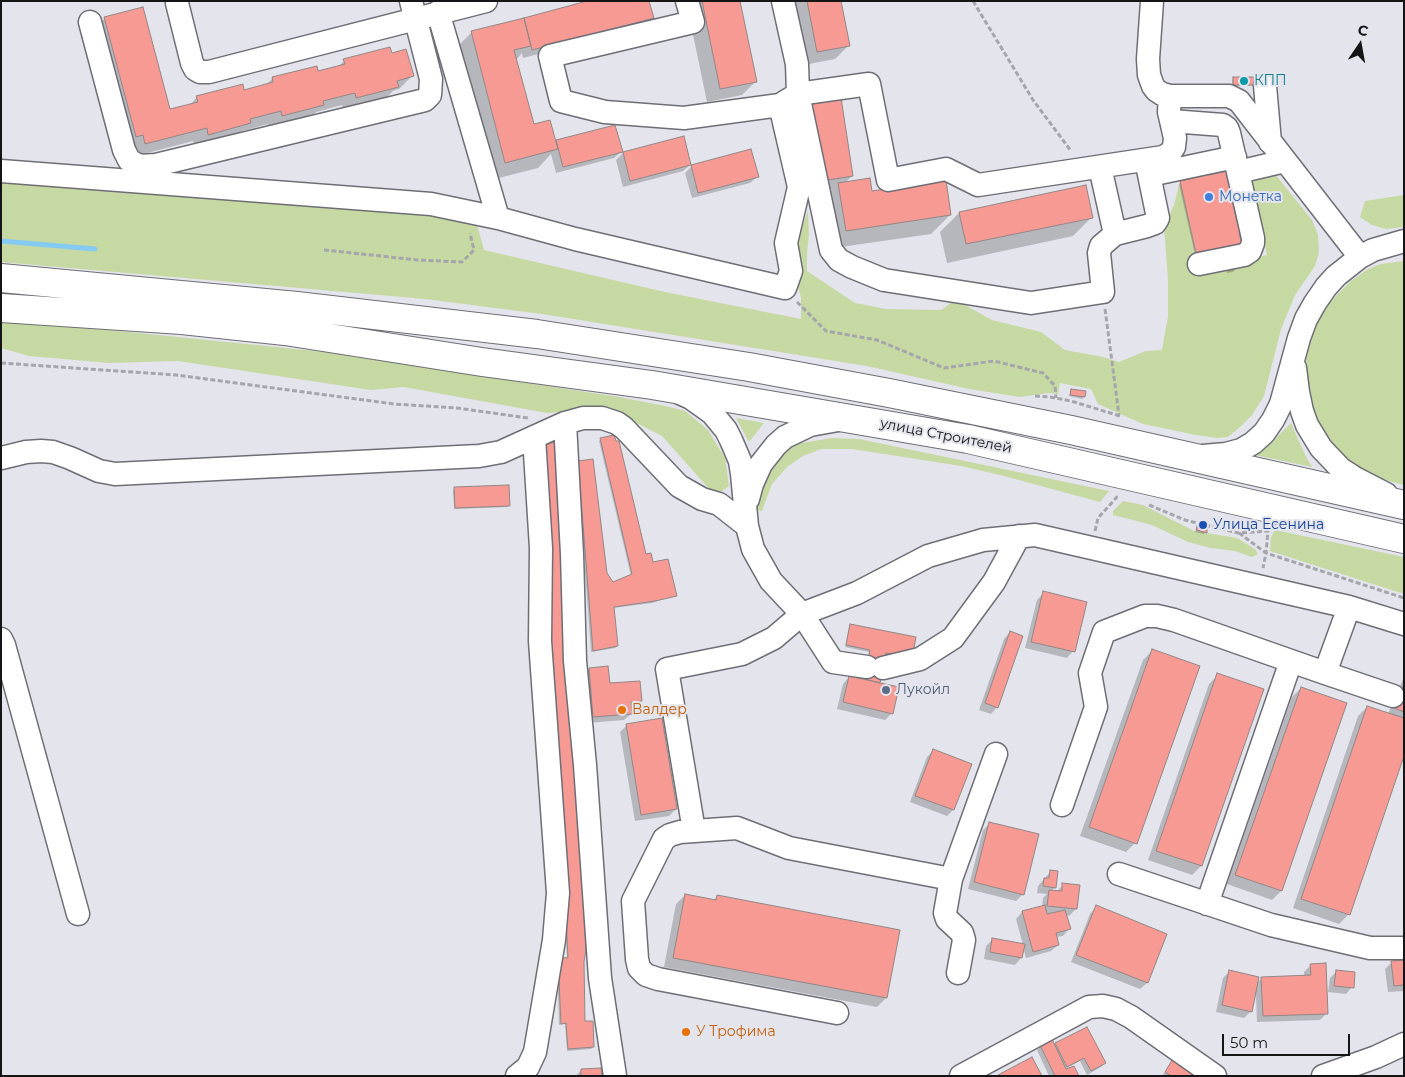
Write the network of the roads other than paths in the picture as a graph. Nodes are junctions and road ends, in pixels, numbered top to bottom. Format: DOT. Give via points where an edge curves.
graph roads {
  1 [pos="486,1"];
  2 [pos="688,1"];
  3 [pos="783,1"];
  4 [pos="1152,1"];
  5 [pos="177,3"];
  6 [pos="413,10"];
  7 [pos="438,12"];
  8 [pos="90,22"];
  9 [pos="1265,86"];
  10 [pos="1170,96"];
  11 [pos="789,100"];
  12 [pos="1171,121"];
  13 [pos="1270,142"];
  14 [pos="1285,161"];
  15 [pos="1236,164"];
  16 [pos="1148,167"];
  17 [pos="1092,168"];
  18 [pos="1,171"];
  19 [pos="498,218"];
  20 [pos="1115,234"];
  21 [pos="1404,241"];
  22 [pos="1360,257"];
  23 [pos="1199,264"];
  24 [pos="1,278"];
  25 [pos="1,308"];
  26 [pos="1295,355"];
  27 [pos="652,385"];
  28 [pos="868,421"];
  29 [pos="565,423"];
  30 [pos="534,437"];
  31 [pos="1179,455"];
  32 [pos="1,458"];
  33 [pos="1404,503"];
  34 [pos="746,518"];
  35 [pos="1018,536"];
  36 [pos="1404,540"];
  37 [pos="1349,607"];
  38 [pos="802,614"];
  39 [pos="1404,624"];
  40 [pos="1,639"];
  41 [pos="1291,661"];
  42 [pos="1325,673"];
  43 [pos="1393,696"];
  44 [pos="996,754"];
  45 [pos="1062,805"];
  46 [pos="694,831"];
  47 [pos="1119,874"];
  48 [pos="951,879"];
  49 [pos="1207,904"];
  50 [pos="78,914"];
  51 [pos="1404,948"];
  52 [pos="958,973"];
  53 [pos="837,1013"];
  54 [pos="1404,1044"];
  55 [pos="1377,1066"];
  56 [pos="517,1076"];
  57 [pos="615,1076"];
  58 [pos="962,1076"];
  59 [pos="1215,1076"];
  60 [pos="1323,1076"];
  1 -- 7 [label="street"];
  2 -- 11 [label="street" via="693,22 550,56 561,101 605,112 684,118"];
  3 -- 11 [label="street" via="796,64"];
  4 -- 10 [label="street" via="1149,75 1152,86"];
  5 -- 6 [label="street" via="192,63 200,72 209,72"];
  6 -- 7 [label="street"];
  6 -- 8 [label="street" via="431,79 430,95 425,100 156,165 139,166 129,160 124,150"];
  7 -- 19 [label="street"];
  9 -- 13 [label="street"];
  10 -- 12 [label="street"];
  10 -- 13 [label="street" via="1224,95 1235,98"];
  11 -- 17 [label="street" via="868,84 888,180 946,170 978,185"];
  11 -- 19 [label="street" via="799,187 786,244 791,271 785,288"];
  11 -- 20 [label="street" via="831,250 839,260 852,267 884,280 1031,303 1103,292 1099,252"];
  12 -- 15 [label="street" via="1223,125 1229,133"];
  12 -- 16 [label="street" via="1174,148"];
  13 -- 14 [label="street"];
  14 -- 15 [label="street"];
  14 -- 22 [label="street"];
  15 -- 16 [label="street"];
  15 -- 23 [label="street" via="1253,238 1252,247 1244,255"];
  16 -- 17 [label="street"];
  16 -- 20 [label="street" via="1158,218 1147,226"];
  17 -- 20 [label="street"];
  18 -- 19 [label="street" via="431,204"];
  21 -- 22 [label="street"];
  22 -- 26 [label="street" via="1336,276 1315,302"];
  24 -- 31 [label="main road" via="297,306 537,334 880,391"];
  25 -- 27 [label="main road, улица Строителей" via="182,320 285,331"];
  26 -- 31 [label="street" via="1281,404 1273,420 1252,443 1226,454"];
  26 -- 33 [label="street" via="1302,411 1321,448 1354,478"];
  27 -- 28 [label="main road, улица Строителей"];
  27 -- 34 [label="street" via="691,398 720,422 740,461"];
  28 -- 34 [label="street" via="823,422 785,437 761,464 752,484"];
  28 -- 36 [label="main road, улица Строителей" via="968,439"];
  29 -- 30 [label="street"];
  29 -- 34 [label="street" via="594,417 617,423 679,486"];
  29 -- 57 [label="street" via="575,661 586,765 600,978"];
  30 -- 32 [label="street" via="501,452 479,456 130,474 99,471 53,452 26,452"];
  30 -- 56 [label="street" via="542,568 540,640 558,893 554,940 535,1052 528,1067"];
  31 -- 33 [label="main road"];
  34 -- 38 [label="street" via="753,549 771,581"];
  35 -- 37 [label="street" via="1035,535"];
  35 -- 38 [label="street" via="983,540 928,556 857,593"];
  35 -- 38 [label="street" via="994,582 953,638 920,659 875,668 833,662"];
  37 -- 39 [label="street"];
  37 -- 42 [label="street"];
  38 -- 46 [label="street" via="774,638 742,654 667,669"];
  40 -- 50 [label="street"];
  41 -- 42 [label="street"];
  41 -- 45 [label="street" via="1158,616 1145,616 1104,632 1090,673 1096,707"];
  41 -- 49 [label="street"];
  42 -- 43 [label="street"];
  44 -- 48 [label="street"];
  46 -- 48 [label="street" via="737,828 789,848"];
  46 -- 53 [label="street" via="664,839 633,901 639,968 646,975 658,979"];
  47 -- 49 [label="street"];
  48 -- 52 [label="street" via="945,913 964,940"];
  49 -- 51 [label="street" via="1329,940 1370,948"];
  54 -- 55 [label="street"];
  55 -- 60 [label="street"];
  58 -- 59 [label="street" via="1089,1007 1103,1006 1131,1017"];
}
